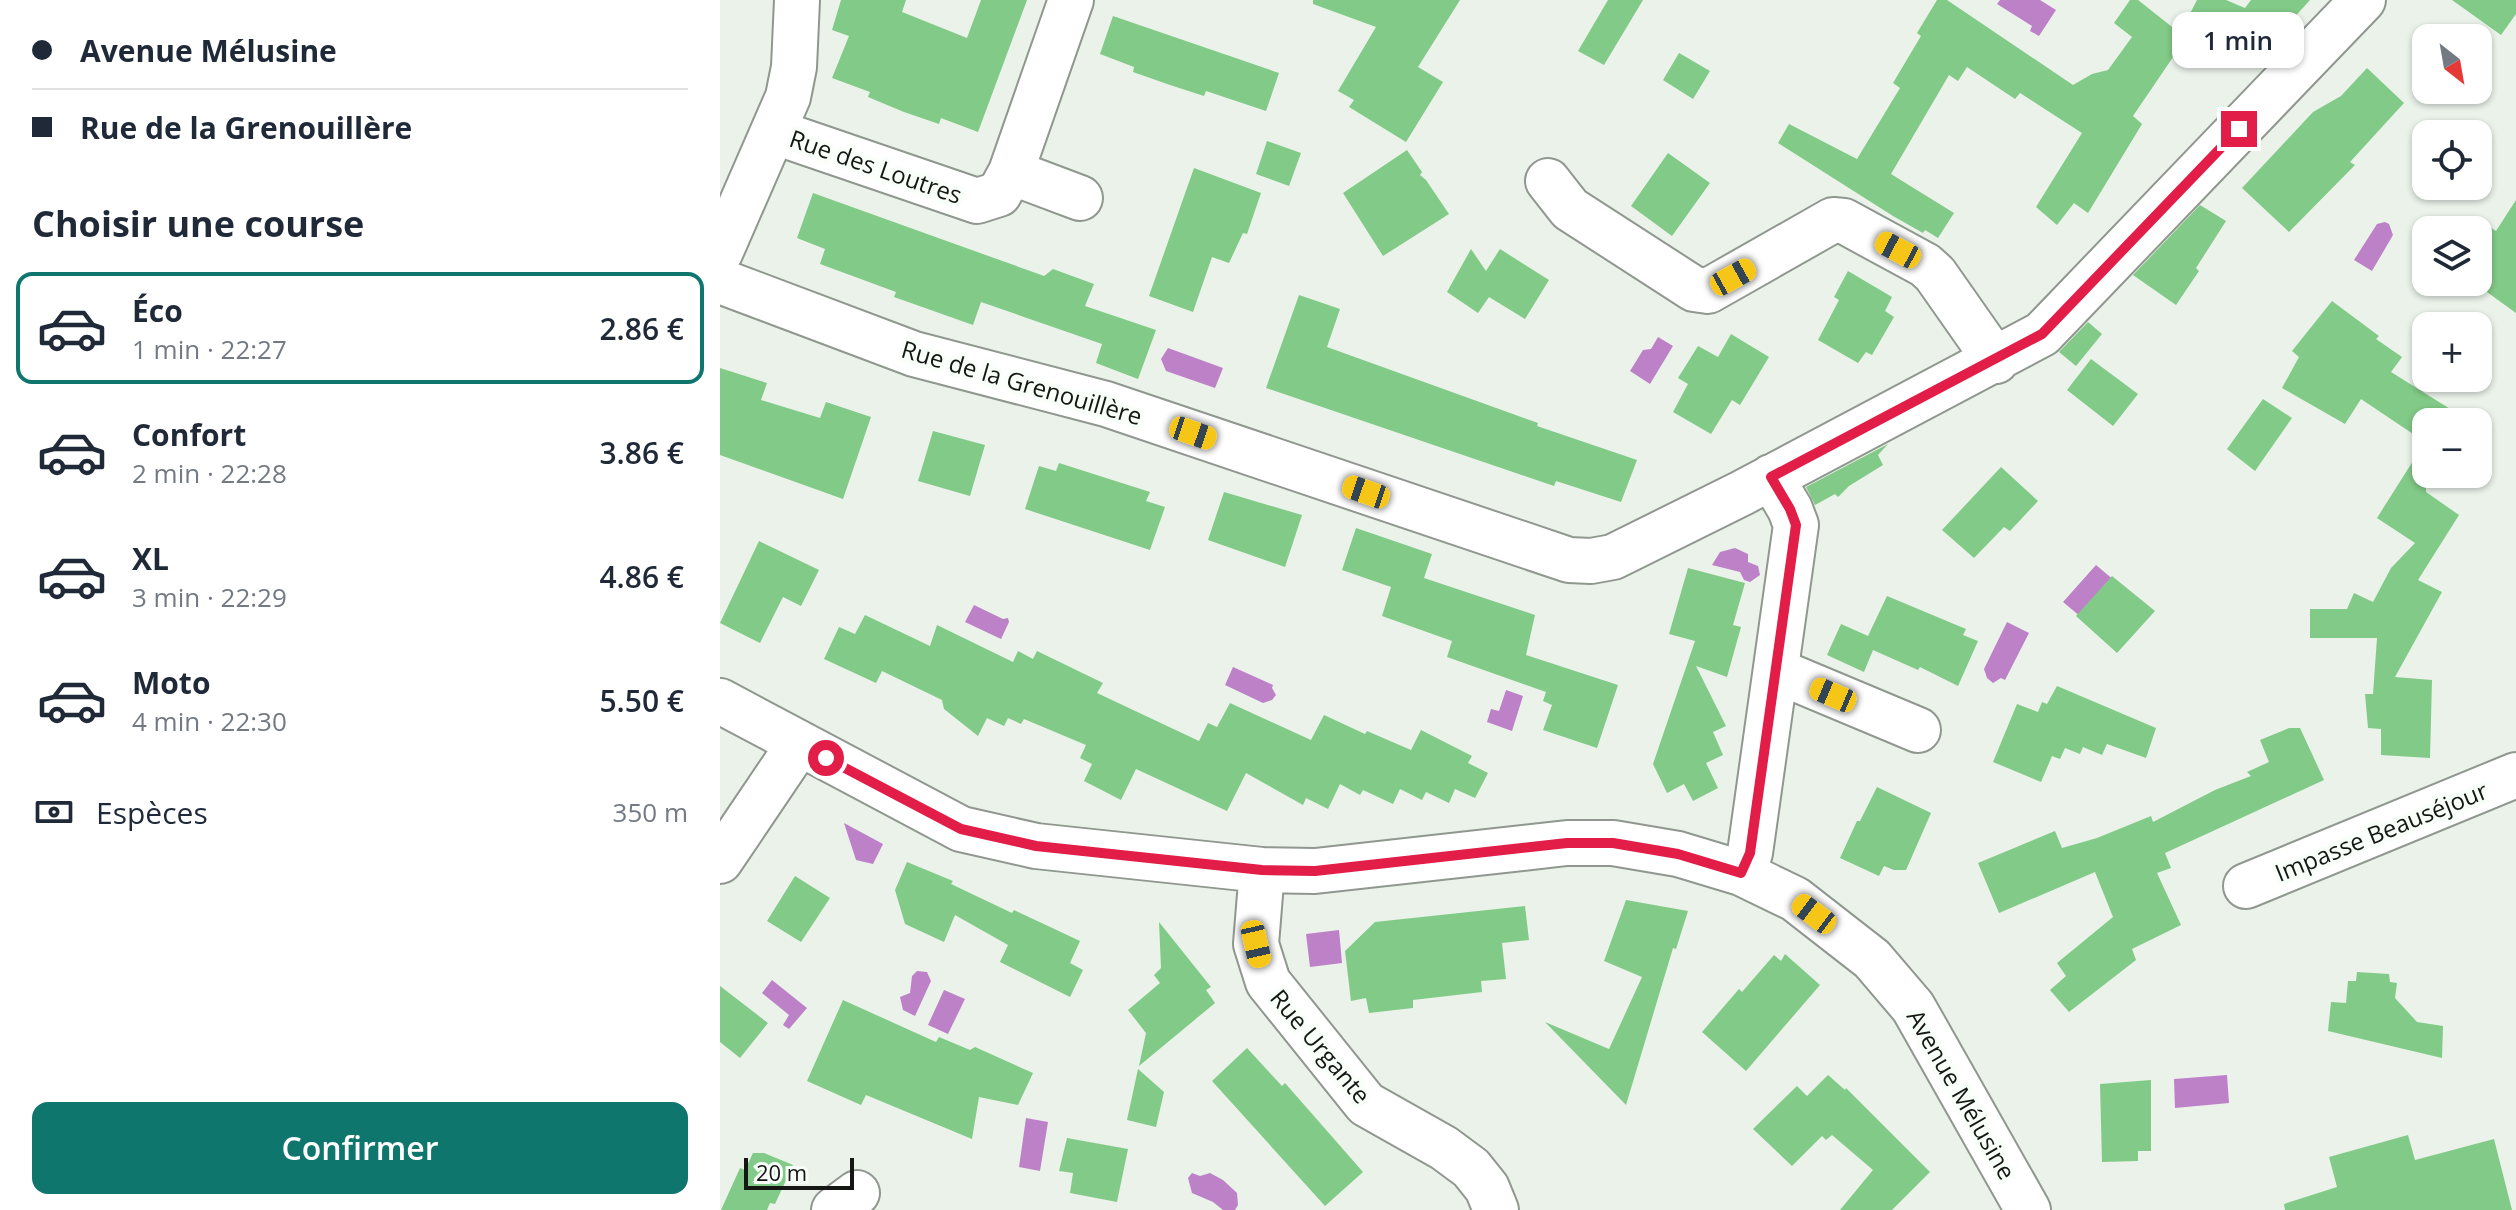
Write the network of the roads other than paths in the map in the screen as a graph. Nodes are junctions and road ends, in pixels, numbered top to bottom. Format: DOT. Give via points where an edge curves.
graph roads {
  1 [pos="797,0"];
  2 [pos="1071,0"];
  3 [pos="2363,0"];
  4 [pos="775,132"];
  5 [pos="1011,172"];
  6 [pos="1548,181"];
  7 [pos="1080,198"];
  8 [pos="720,253"];
  9 [pos="720,281"];
  10 [pos="1996,361"];
  11 [pos="1771,477"];
  12 [pos="1777,671"];
  13 [pos="720,701"];
  14 [pos="1918,730"];
  15 [pos="799,744"];
  16 [pos="2516,775"];
  17 [pos="720,861"];
  18 [pos="1262,870"];
  19 [pos="1741,873"];
  20 [pos="2246,886"];
  21 [pos="1496,1210"];
  22 [pos="2028,1210"];
  1 -- 4 [label="street" via="794,67"];
  2 -- 5 [label="street, Rue des Loutres"];
  3 -- 10 [label="street, Rue de la Grenouillère" via="2042,334"];
  4 -- 5 [label="street, Rue des Loutres" via="977,201 999,194"];
  4 -- 8 [label="street"];
  5 -- 7 [label="street"];
  6 -- 10 [label="street" via="1570,209 1694,289 1708,291 1833,220 1844,221 1935,274"];
  9 -- 11 [label="street, Rue de la Grenouillère" via="914,354 1106,404 1569,560 1613,557"];
  10 -- 11 [label="street, Rue de la Grenouillère"];
  11 -- 12 [label="street" via="1796,525"];
  12 -- 14 [label="street"];
  12 -- 19 [label="street" via="1750,853"];
  13 -- 15 [label="street, Avenue Mélusine"];
  15 -- 17 [label="street"];
  15 -- 18 [label="street, Avenue Mélusine" via="961,829 1036,846"];
  16 -- 20 [label="street, Impasse Beauséjour"];
  18 -- 19 [label="street, Avenue Mélusine" via="1315,871 1567,843 1613,843 1678,854"];
  18 -- 21 [label="street, Rue Urgante" via="1256,944 1268,982 1366,1104 1471,1168"];
  19 -- 22 [label="street, Avenue Mélusine" via="1795,899 1872,959 1903,995"];
}
